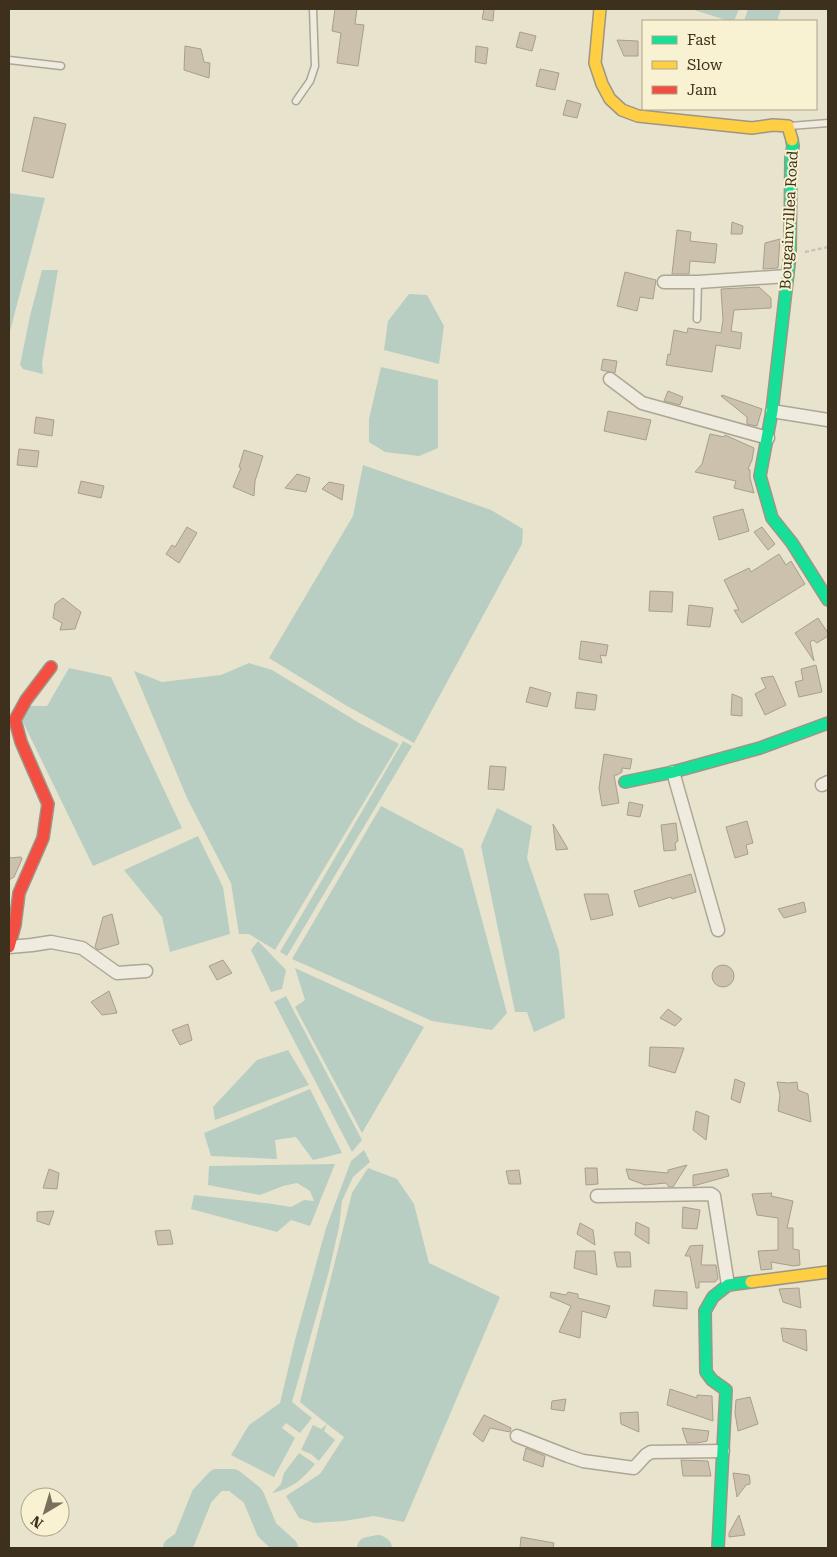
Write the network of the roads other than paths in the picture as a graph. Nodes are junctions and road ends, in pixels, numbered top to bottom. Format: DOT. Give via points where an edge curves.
graph roads {
  1 [pos="313,9"];
  2 [pos="600,9"];
  3 [pos="9,60"];
  4 [pos="61,66"];
  5 [pos="296,101"];
  6 [pos="828,123"];
  7 [pos="788,126"];
  8 [pos="787,276"];
  9 [pos="664,282"];
  10 [pos="698,282"];
  11 [pos="697,319"];
  12 [pos="610,378"];
  13 [pos="772,411"];
  14 [pos="828,420"];
  15 [pos="768,438"];
  16 [pos="828,600"];
  17 [pos="51,667"];
  18 [pos="828,723"];
  19 [pos="673,772"];
  20 [pos="625,782"];
  21 [pos="718,930"];
  22 [pos="9,947"];
  23 [pos="146,971"];
  24 [pos="597,1196"];
  25 [pos="828,1272"];
  26 [pos="728,1285"];
  27 [pos="517,1436"];
  28 [pos="722,1451"];
  29 [pos="718,1548"];
  1 -- 5 [label="lane" via="315,66 310,81"];
  2 -- 7 [label="street" via="595,63 610,99 622,110 638,116 752,128"];
  3 -- 4 [label="lane"];
  6 -- 7 [label="lane"];
  7 -- 8 [label="street, Bougainvillea Road" via="793,146"];
  8 -- 10 [label="street"];
  8 -- 13 [label="street, Bougainvillea Road"];
  9 -- 10 [label="street"];
  10 -- 11 [label="lane"];
  12 -- 15 [label="street" via="642,403"];
  13 -- 14 [label="street"];
  13 -- 15 [label="street, Bougainvillea Road"];
  15 -- 16 [label="street, Bougainvillea Road" via="760,476 772,518"];
  17 -- 22 [label="street" via="15,720 48,804 43,838 19,893"];
  18 -- 19 [label="street" via="760,748"];
  19 -- 20 [label="street"];
  19 -- 21 [label="street"];
  22 -- 23 [label="street" via="51,942 82,948 117,973"];
  24 -- 26 [label="street" via="714,1196"];
  25 -- 26 [label="street"];
  26 -- 28 [label="street" via="713,1297 705,1310 706,1372 726,1390"];
  27 -- 28 [label="street" via="568,1456 634,1468 652,1452"];
  28 -- 29 [label="street"];
}
